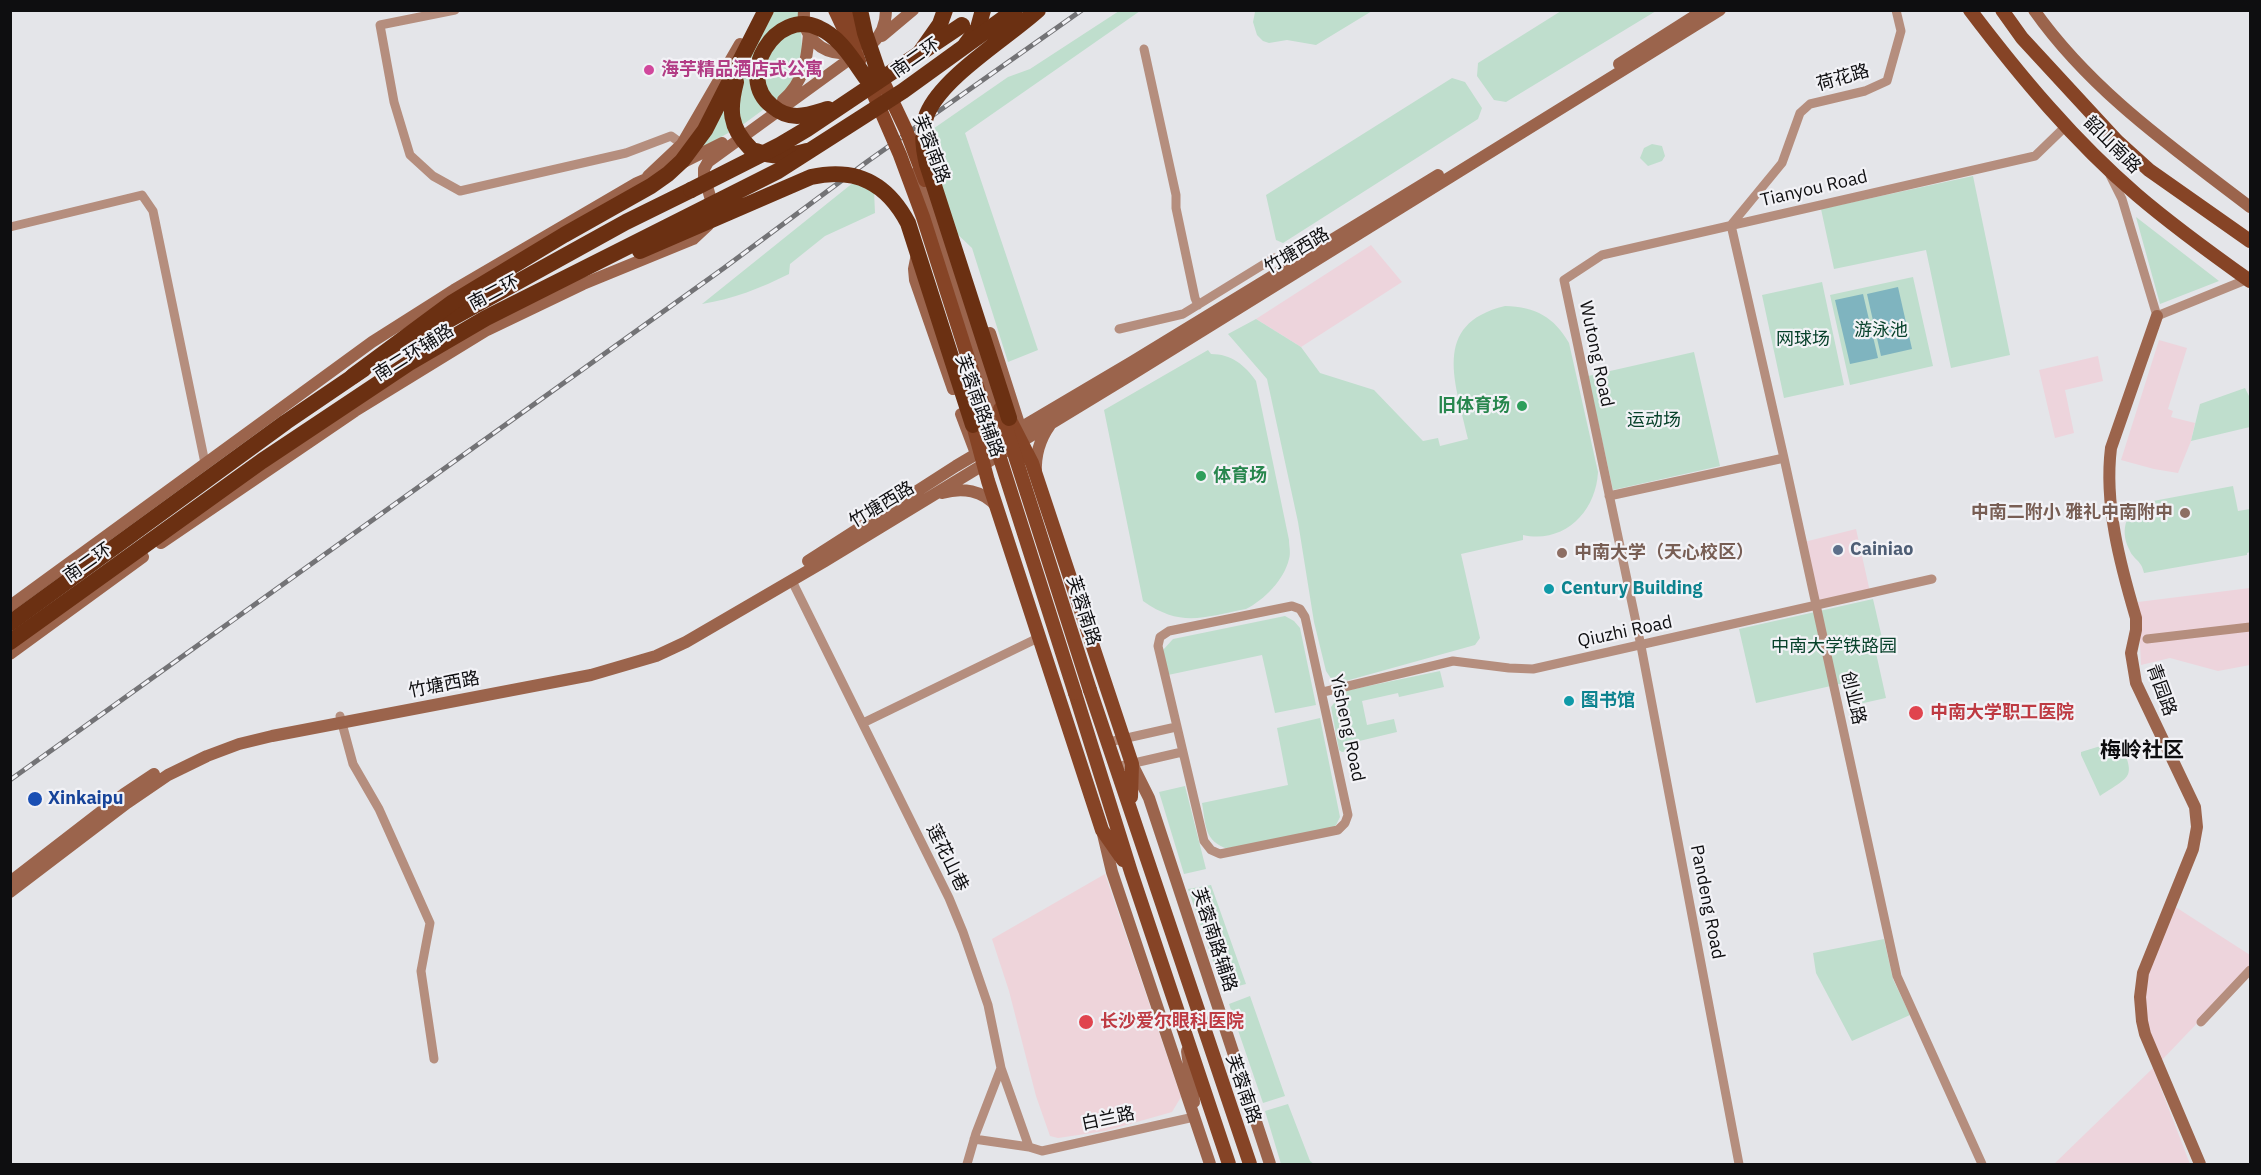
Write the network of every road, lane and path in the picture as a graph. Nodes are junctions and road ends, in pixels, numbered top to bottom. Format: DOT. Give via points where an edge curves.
graph roads {
  1 [pos="455,10"];
  2 [pos="758,10"];
  3 [pos="766,10"];
  4 [pos="836,10"];
  5 [pos="846,10"];
  6 [pos="860,10"];
  7 [pos="886,10"];
  8 [pos="913,10"];
  9 [pos="945,10"];
  10 [pos="981,10"];
  11 [pos="1016,10"];
  12 [pos="1038,10"];
  13 [pos="1720,10"];
  14 [pos="1896,10"];
  15 [pos="1970,10"];
  16 [pos="2002,10"];
  17 [pos="2034,10"];
  18 [pos="1702,11"];
  19 [pos="803,12"];
  20 [pos="809,34"];
  21 [pos="873,44"];
  22 [pos="1144,49"];
  23 [pos="854,54"];
  24 [pos="956,54"];
  25 [pos="742,58"];
  26 [pos="913,59"];
  27 [pos="871,71"];
  28 [pos="846,103"];
  29 [pos="2067,124"];
  30 [pos="682,144"];
  31 [pos="812,149"];
  32 [pos="2105,165"];
  33 [pos="637,183"];
  34 [pos="2250,207"];
  35 [pos="927,215"];
  36 [pos="1731,225"];
  37 [pos="936,226"];
  38 [pos="10,227"];
  39 [pos="2250,241"];
  40 [pos="1274,258"];
  41 [pos="1564,280"];
  42 [pos="2249,280"];
  43 [pos="547,287"];
  44 [pos="1198,305"];
  45 [pos="2157,316"];
  46 [pos="1119,329"];
  47 [pos="353,376"];
  48 [pos="1051,415"];
  49 [pos="974,425"];
  50 [pos="1017,431"];
  51 [pos="982,455"];
  52 [pos="1784,458"];
  53 [pos="205,463"];
  54 [pos="1038,483"];
  55 [pos="932,496"];
  56 [pos="1609,496"];
  57 [pos="997,507"];
  58 [pos="1932,579"];
  59 [pos="792,581"];
  60 [pos="51,603"];
  61 [pos="10,606"];
  62 [pos="1816,607"];
  63 [pos="10,618"];
  64 [pos="10,623"];
  65 [pos="2250,627"];
  66 [pos="1040,637"];
  67 [pos="2147,639"];
  68 [pos="10,642"];
  69 [pos="1641,646"];
  70 [pos="10,649"];
  71 [pos="10,654"];
  72 [pos="1323,692"];
  73 [pos="341,719"];
  74 [pos="863,723"];
  75 [pos="1176,727"];
  76 [pos="1124,739"];
  77 [pos="1108,742"];
  78 [pos="1182,752"];
  79 [pos="1132,764"];
  80 [pos="1117,767"];
  81 [pos="1130,806"];
  82 [pos="1102,830"];
  83 [pos="1131,872"];
  84 [pos="10,882"];
  85 [pos="10,892"];
  86 [pos="2250,970"];
  87 [pos="2201,1022"];
  88 [pos="1185,1032"];
  89 [pos="434,1059"];
  90 [pos="1001,1068"];
  91 [pos="1195,1122"];
  92 [pos="974,1139"];
  93 [pos="1029,1147"];
  94 [pos="967,1164"];
  95 [pos="1210,1164"];
  96 [pos="1229,1164"];
  97 [pos="1250,1164"];
  98 [pos="1270,1164"];
  99 [pos="1739,1164"];
  100 [pos="1982,1164"];
  101 [pos="2200,1164"];
  1 -- 30 [label="street" via="380,25 394,102 410,154 433,176 460,191 626,153 671,136"];
  2 -- 30 [label="street"];
  3 -- 25 [label="highway, bridge"];
  4 -- 27 [label="main road, bridge"];
  5 -- 27 [label="main road, bridge"];
  6 -- 27 [label="highway, bridge"];
  7 -- 21 [label="street" via="884,28"];
  8 -- 21 [label="street"];
  9 -- 26 [label="highway, bridge" via="931,38"];
  10 -- 24 [label="highway, bridge" via="978,28"];
  10 -- 26 [label="highway, 南二环, bridge"];
  11 -- 24 [label="highway, 南二环, bridge"];
  12 -- 50 [label="highway, bridge" via="942,89 927,115 924,129 927,164"];
  13 -- 48 [label="street, 竹塘西路"];
  14 -- 36 [label="street, 荷花路" via="1901,31 1887,81 1865,91 1810,104 1800,113 1782,163"];
  15 -- 29 [label="main road, 韶山南路" via="2013,66"];
  16 -- 39 [label="main road, 韶山南路" via="2022,38 2125,148 2149,170"];
  17 -- 34 [label="street" via="2089,77"];
  18 -- 48 [label="street, 竹塘西路"];
  19 -- 20 [label="street"];
  20 -- 23 [label="street" via="825,49"];
  20 -- 33 [label="street, 南二环辅路" via="802,76 786,97 726,141"];
  21 -- 23 [label="street"];
  21 -- 27 [label="street" via="869,54"];
  22 -- 44 [label="street"];
  23 -- 27 [label="street"];
  23 -- 71 [label="street, 南二环辅路" via="708,162 704,176 714,210 708,225 693,239 550,298 432,362 175,534"];
  24 -- 31 [label="highway, 南二环, bridge"];
  25 -- 31 [label="highway, bridge" via="731,114 738,135 750,148 770,156"];
  25 -- 47 [label="highway, bridge" via="705,130 668,174 453,302"];
  26 -- 28 [label="highway, 南二环, bridge"];
  27 -- 28 [label="highway, bridge" via="819,27 799,23 767,44 760,55 756,80 769,104 796,116"];
  27 -- 77 [label="main road, 芙蓉南路, bridge" via="906,130 946,240"];
  27 -- 83 [label="main road, 芙蓉南路, bridge" via="929,236"];
  28 -- 47 [label="highway, 南二环, bridge" via="780,145 626,222"];
  29 -- 32 [label="main road, 韶山南路"];
  29 -- 36 [label="street, Tianyou Road" via="2035,156"];
  30 -- 33 [label="street"];
  31 -- 43 [label="highway, 南二环, bridge" via="778,171"];
  32 -- 42 [label="main road, 韶山南路" via="2143,200"];
  32 -- 45 [label="street" via="2122,199"];
  33 -- 53 [label="street, 南二环辅路" via="372,342"];
  35 -- 37 [label="street, 芙蓉南路辅路" via="908,157"];
  35 -- 51 [label="street, 芙蓉南路辅路" via="990,412"];
  35 -- 51 [label="street, 芙蓉南路辅路" via="915,280"];
  36 -- 41 [label="street, Tianyou Road" via="1602,255"];
  36 -- 52 [label="street, 创业路"];
  37 -- 50 [label="street, 芙蓉南路辅路" via="996,410"];
  37 -- 50 [label="street, 芙蓉南路辅路" via="964,257"];
  38 -- 53 [label="street" via="142,195 153,211"];
  40 -- 44 [label="street"];
  41 -- 56 [label="street, Wutong Road"];
  42 -- 45 [label="street"];
  43 -- 49 [label="highway, bridge" via="811,177 827,173 855,176 886,193 908,223"];
  43 -- 60 [label="highway, 南二环, bridge" via="410,363"];
  44 -- 46 [label="street" via="1183,314"];
  45 -- 101 [label="street, 青园路" via="2111,448 2110,470 2115,541 2136,618 2131,653 2136,683 2192,798 2197,817 2193,849 2143,973 2140,997 2145,1034"];
  47 -- 60 [label="highway, 南二环" via="286,422"];
  48 -- 50 [label="street, 竹塘西路"];
  48 -- 54 [label="street" via="1037,453"];
  49 -- 51 [label="main road"];
  50 -- 51 [label="street, 竹塘西路"];
  50 -- 54 [label="main road"];
  51 -- 55 [label="street, 竹塘西路"];
  51 -- 57 [label="main road"];
  51 -- 73 [label="street, 竹塘西路" via="956,466 713,619 648,651 568,673"];
  52 -- 56 [label="street"];
  52 -- 62 [label="street, 创业路"];
  53 -- 61 [label="street, 南二环辅路"];
  54 -- 76 [label="main road"];
  55 -- 57 [label="street" via="966,490 986,497"];
  55 -- 59 [label="street, 竹塘西路"];
  56 -- 69 [label="street, Wutong Road"];
  57 -- 66 [label="main road"];
  58 -- 62 [label="street, Qiuzhi Road"];
  59 -- 73 [label="street, 竹塘西路" via="686,642 625,667"];
  59 -- 74 [label="street, 莲花山巷"];
  60 -- 63 [label="street"];
  60 -- 64 [label="highway, 南二环"];
  60 -- 68 [label="highway, 南二环, bridge"];
  60 -- 70 [label="street, bridge"];
  62 -- 69 [label="street, Qiuzhi Road"];
  62 -- 100 [label="street, 创业路" via="1897,976"];
  65 -- 67 [label="street"];
  66 -- 74 [label="street"];
  66 -- 82 [label="main road"];
  69 -- 72 [label="street, Qiuzhi Road" via="1533,669 1453,661"];
  69 -- 99 [label="street, Pandeng Road"];
  72 -- 75 [label="street, Yisheng Road" via="1300,609 1292,606 1169,631 1160,637 1158,646"];
  72 -- 78 [label="street, Yisheng Road" via="1348,814 1338,830 1220,854 1211,850 1204,841"];
  73 -- 84 [label="street, 竹塘西路" via="235,737 164,768"];
  73 -- 85 [label="street, 竹塘西路" via="239,744 168,775"];
  73 -- 89 [label="street" via="353,764 379,810 429,923 421,971"];
  74 -- 90 [label="street, 莲花山巷" via="963,932 988,1005"];
  75 -- 76 [label="street"];
  75 -- 78 [label="street, Yisheng Road"];
  76 -- 77 [label="street"];
  76 -- 79 [label="main road"];
  77 -- 80 [label="main road, 芙蓉南路"];
  78 -- 79 [label="street"];
  79 -- 80 [label="street"];
  79 -- 81 [label="main road"];
  79 -- 98 [label="street, 芙蓉南路辅路" via="1149,798"];
  80 -- 81 [label="main road, 芙蓉南路"];
  81 -- 97 [label="main road, 芙蓉南路"];
  82 -- 83 [label="main road"];
  82 -- 91 [label="street" via="1112,872"];
  83 -- 88 [label="main road, 芙蓉南路"];
  86 -- 87 [label="street"];
  88 -- 91 [label="street"];
  88 -- 96 [label="main road, 芙蓉南路"];
  90 -- 92 [label="street"];
  90 -- 93 [label="street, 莲花山巷"];
  91 -- 93 [label="street, 白兰路" via="1042,1150"];
  91 -- 95 [label="street"];
  92 -- 93 [label="street, 白兰路"];
  92 -- 94 [label="street"];
}
